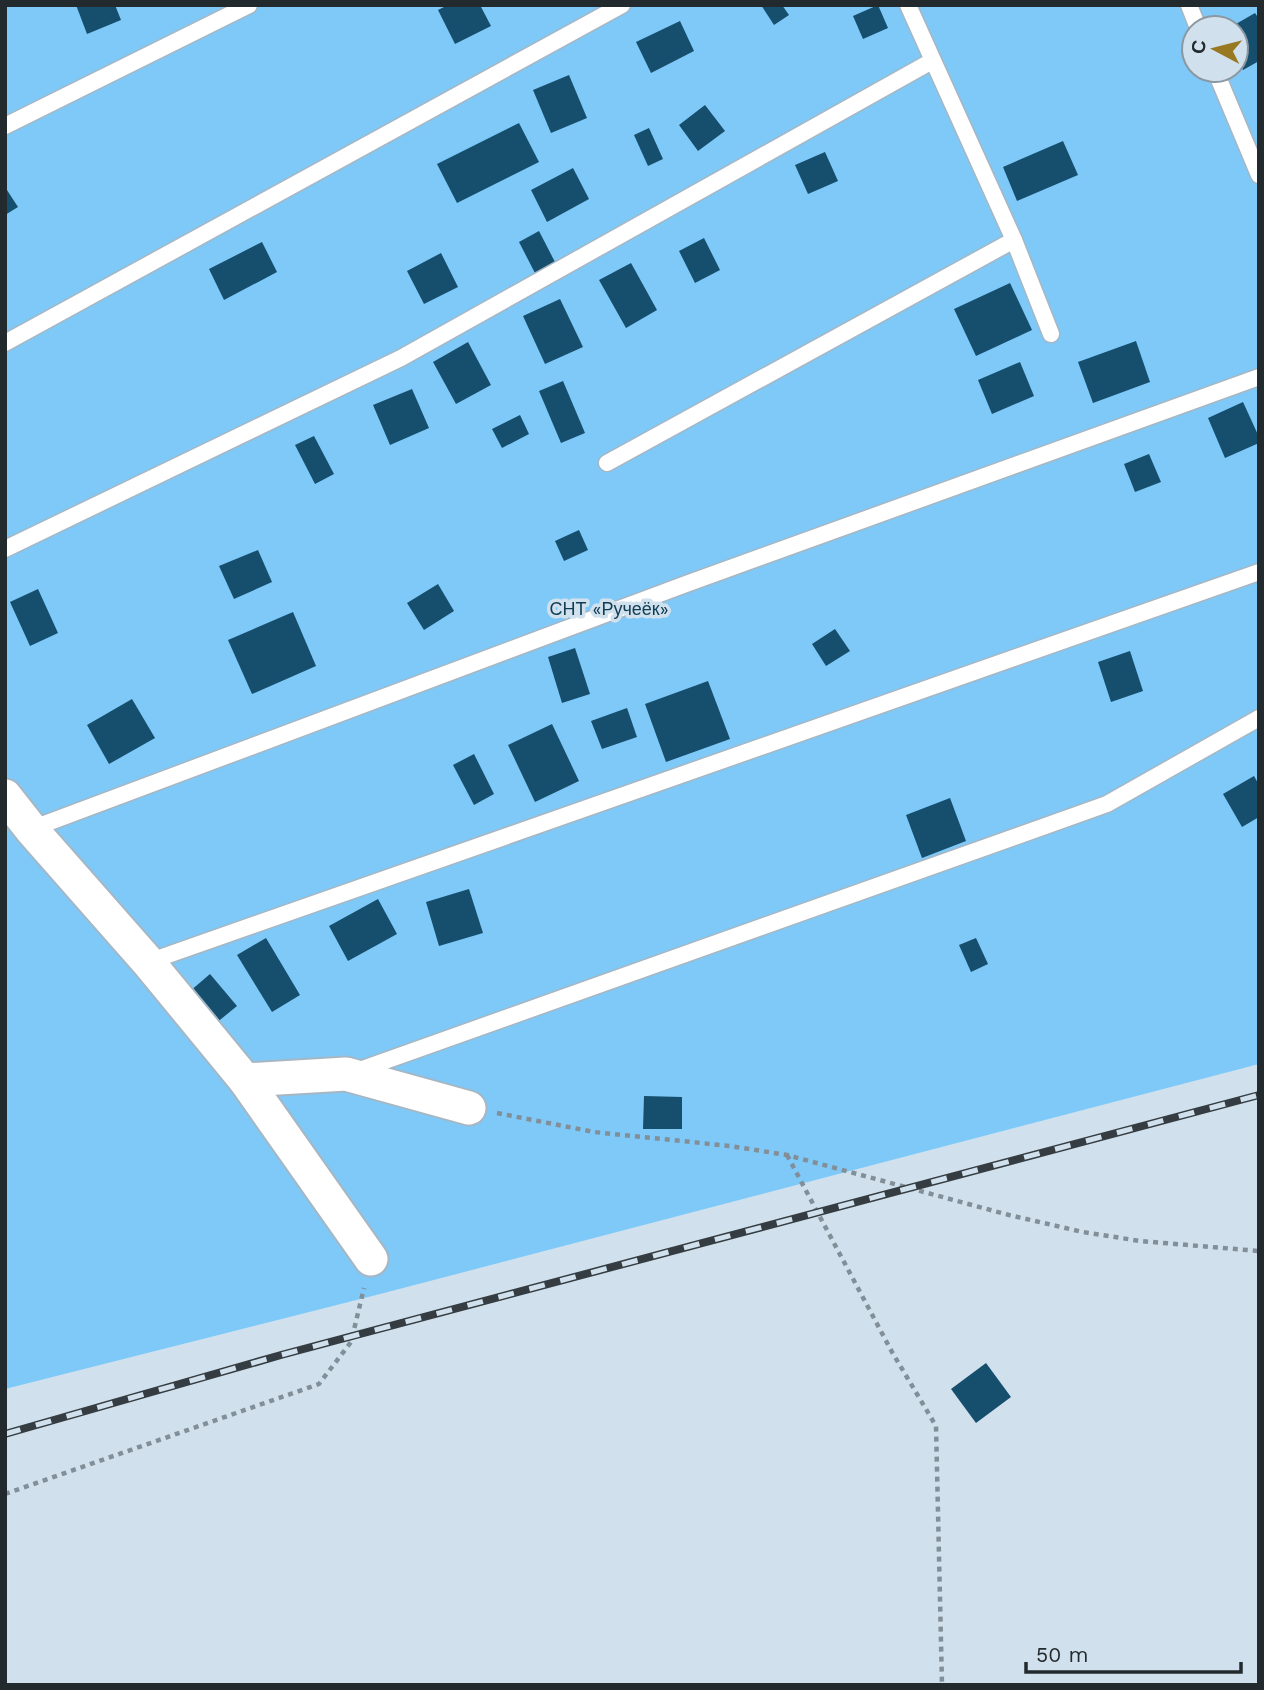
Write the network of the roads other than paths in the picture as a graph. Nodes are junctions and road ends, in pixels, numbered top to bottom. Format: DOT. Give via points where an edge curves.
graph roads {
  1 [pos="249,5"];
  2 [pos="622,5"];
  3 [pos="908,5"];
  4 [pos="932,61"];
  5 [pos="1221,84"];
  6 [pos="5,126"];
  7 [pos="1259,174"];
  8 [pos="1014,240"];
  9 [pos="1051,334"];
  10 [pos="5,343"];
  11 [pos="1259,377"];
  12 [pos="607,463"];
  13 [pos="5,549"];
  14 [pos="1259,572"];
  15 [pos="1259,718"];
  16 [pos="5,796"];
  17 [pos="31,829"];
  18 [pos="148,962"];
  19 [pos="346,1074"];
  20 [pos="245,1080"];
  21 [pos="469,1108"];
  22 [pos="370,1259"];
  1 -- 6 [label="lane"];
  2 -- 10 [label="lane"];
  3 -- 4 [label="lane"];
  4 -- 8 [label="lane"];
  4 -- 13 [label="lane" via="401,358"];
  5 -- 7 [label="lane"];
  8 -- 9 [label="lane"];
  8 -- 12 [label="lane"];
  11 -- 17 [label="lane" via="686,584"];
  14 -- 18 [label="lane"];
  15 -- 19 [label="lane" via="1107,804"];
  16 -- 17 [label="street"];
  17 -- 18 [label="street"];
  18 -- 20 [label="street"];
  19 -- 20 [label="street"];
  19 -- 21 [label="street"];
  20 -- 22 [label="street"];
}
